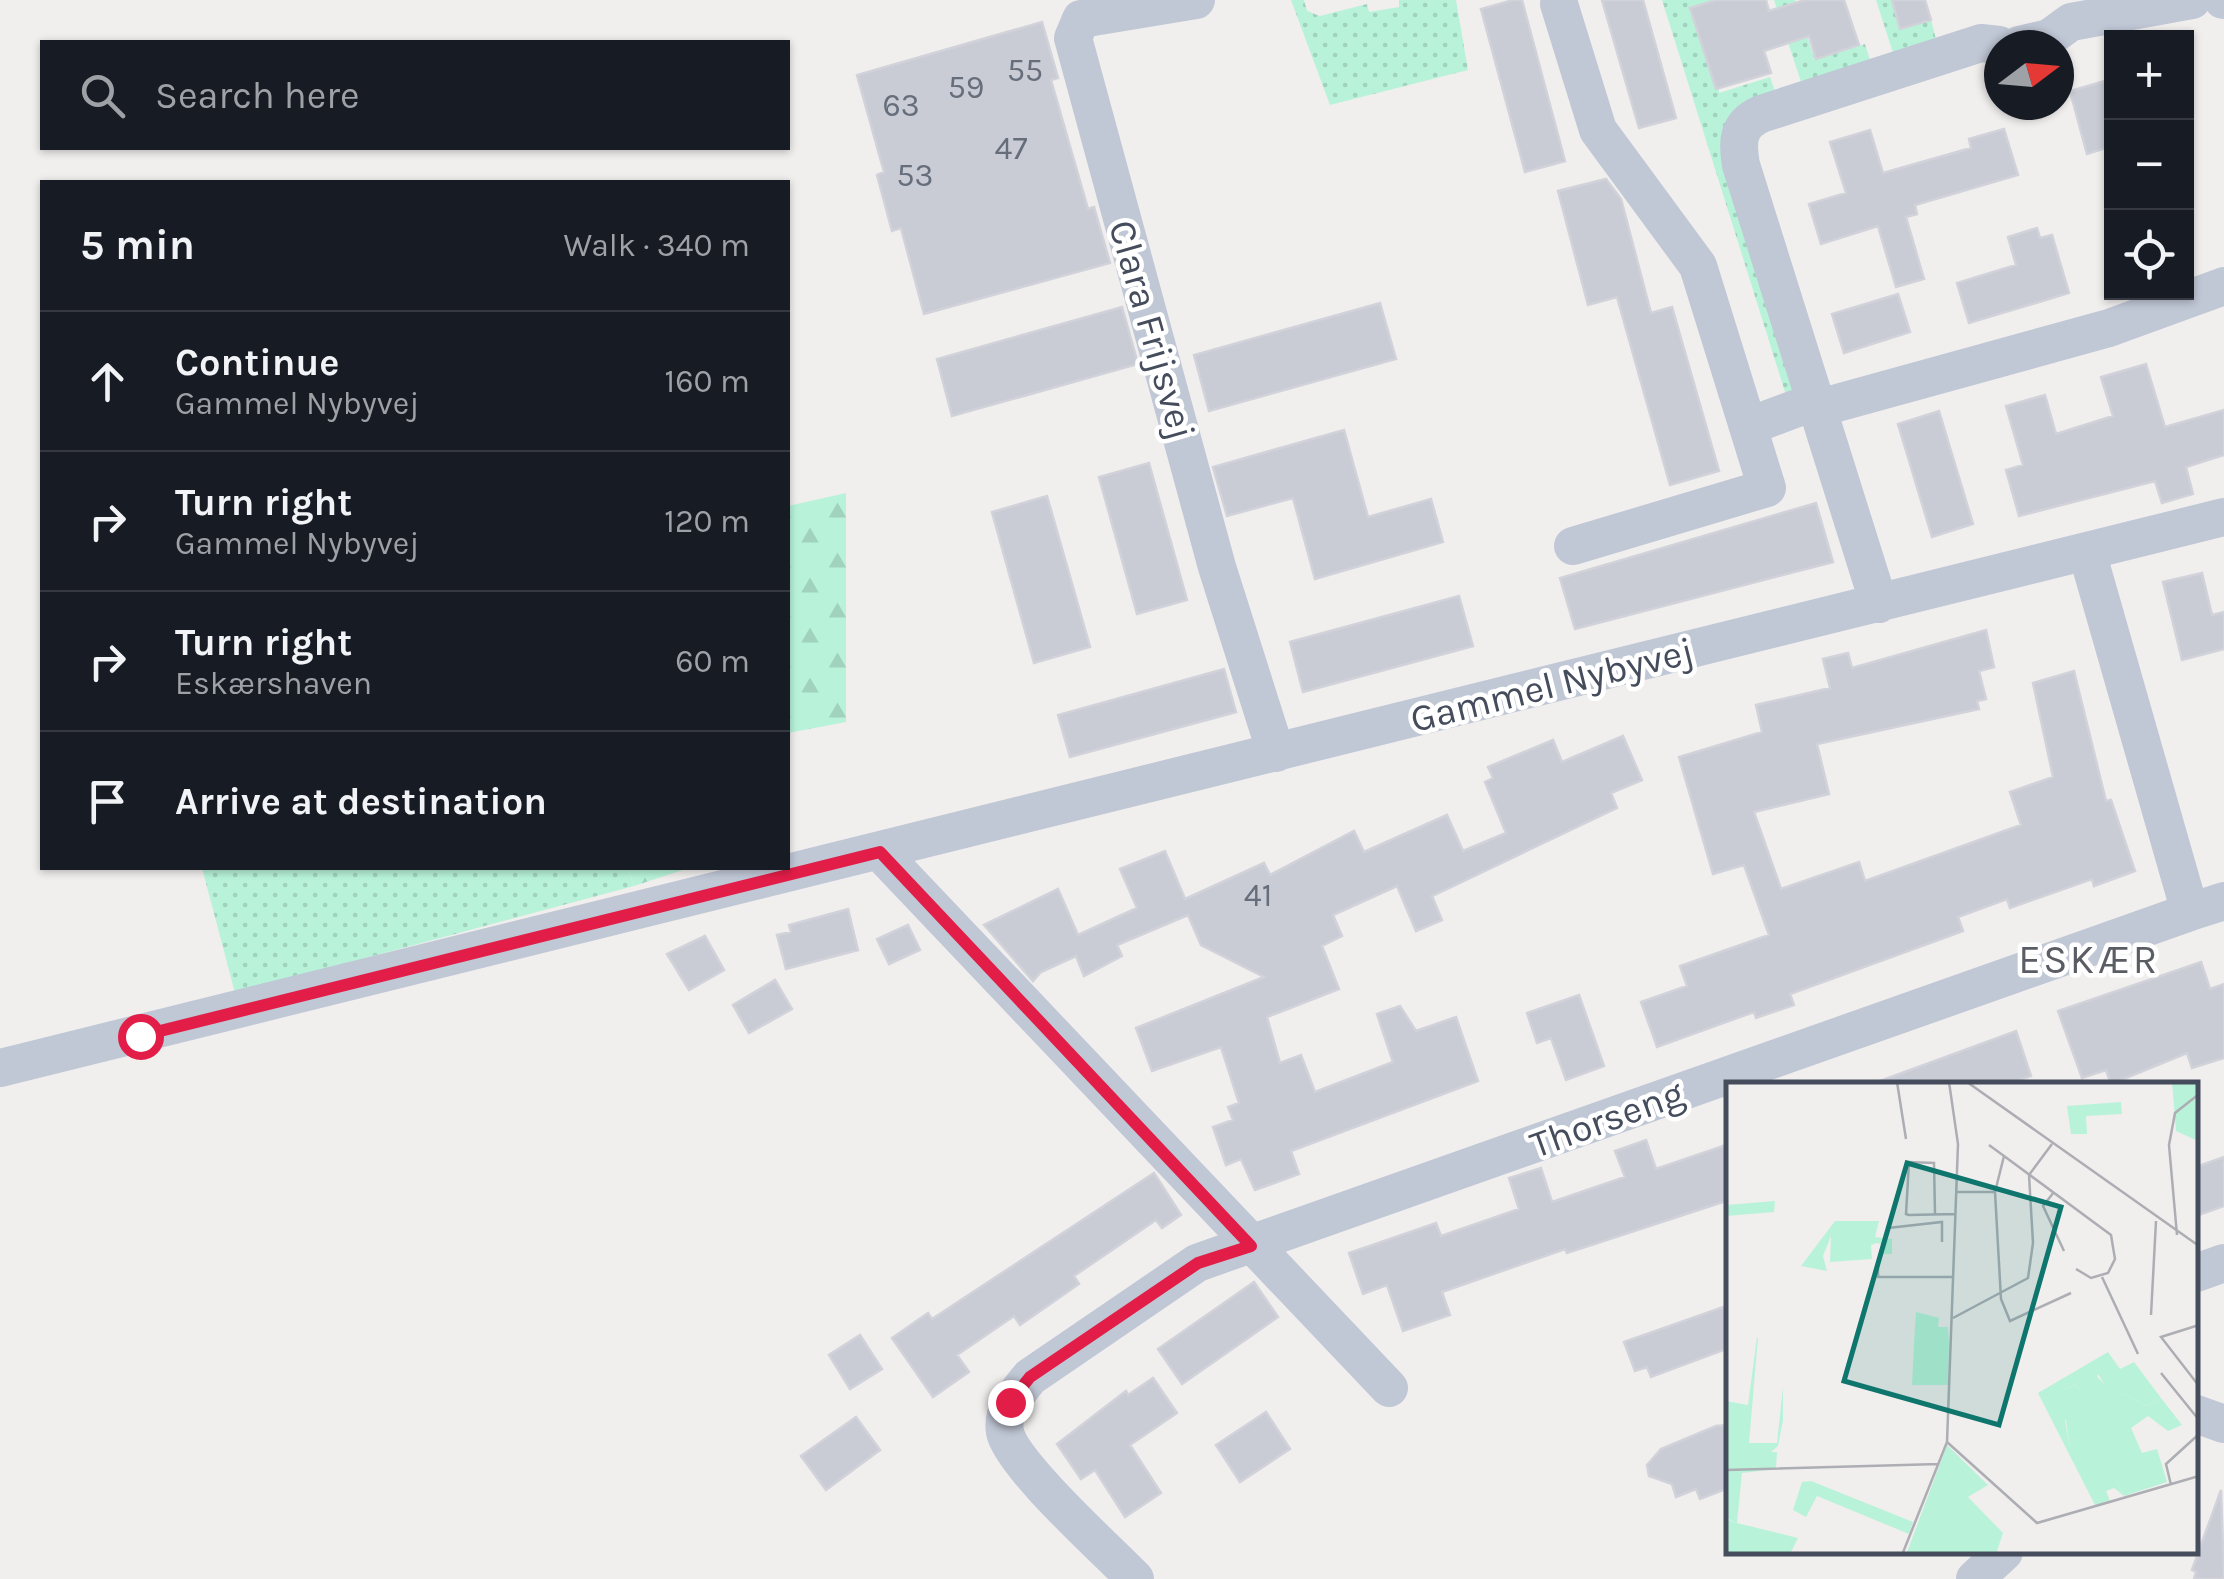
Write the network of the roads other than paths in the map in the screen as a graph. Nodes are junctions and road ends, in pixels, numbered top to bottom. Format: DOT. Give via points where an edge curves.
graph roads {
  1 [pos="1196,0"];
  2 [pos="2192,0"];
  3 [pos="1558,4"];
  4 [pos="2060,30"];
  5 [pos="1984,44"];
  6 [pos="2224,286"];
  7 [pos="1818,404"];
  8 [pos="1749,426"];
  9 [pos="2224,517"];
  10 [pos="1573,546"];
  11 [pos="2088,552"];
  12 [pos="1879,604"];
  13 [pos="1276,753"];
  14 [pos="880,852"];
  15 [pos="2207,907"];
  16 [pos="0,1068"];
  17 [pos="1251,1246"];
  18 [pos="2224,1263"];
  19 [pos="2199,1272"];
  20 [pos="1388,1388"];
  21 [pos="2199,1415"];
  22 [pos="2224,1424"];
  23 [pos="2002,1554"];
  24 [pos="1136,1579"];
  25 [pos="1976,1579"];
  1 -- 13 [label="street, Clara Frijsvej" via="1081,19 1073,38 1217,567"];
  2 -- 4 [label="street" via="2070,22"];
  3 -- 8 [label="street" via="1598,130 1698,266"];
  5 -- 7 [label="street" via="1761,114 1742,129 1741,165"];
  6 -- 7 [label="street" via="2109,328"];
  7 -- 8 [label="street"];
  7 -- 12 [label="street"];
  8 -- 10 [label="street" via="1767,488"];
  9 -- 11 [label="street, Gammel Nybyvej"];
  11 -- 12 [label="street, Gammel Nybyvej"];
  11 -- 15 [label="street, Thorseng"];
  12 -- 13 [label="street, Gammel Nybyvej"];
  13 -- 14 [label="street, Gammel Nybyvej"];
  14 -- 16 [label="street, Gammel Nybyvej"];
  14 -- 17 [label="street"];
  15 -- 17 [label="street, Thorseng"];
  17 -- 20 [label="street"];
  17 -- 24 [label="street, Thorseng" via="1198,1263 1030,1377 1010,1402 1005,1432 1022,1463"];
  18 -- 19 [label="street"];
  21 -- 22 [label="street"];
  23 -- 25 [label="street"];
}
